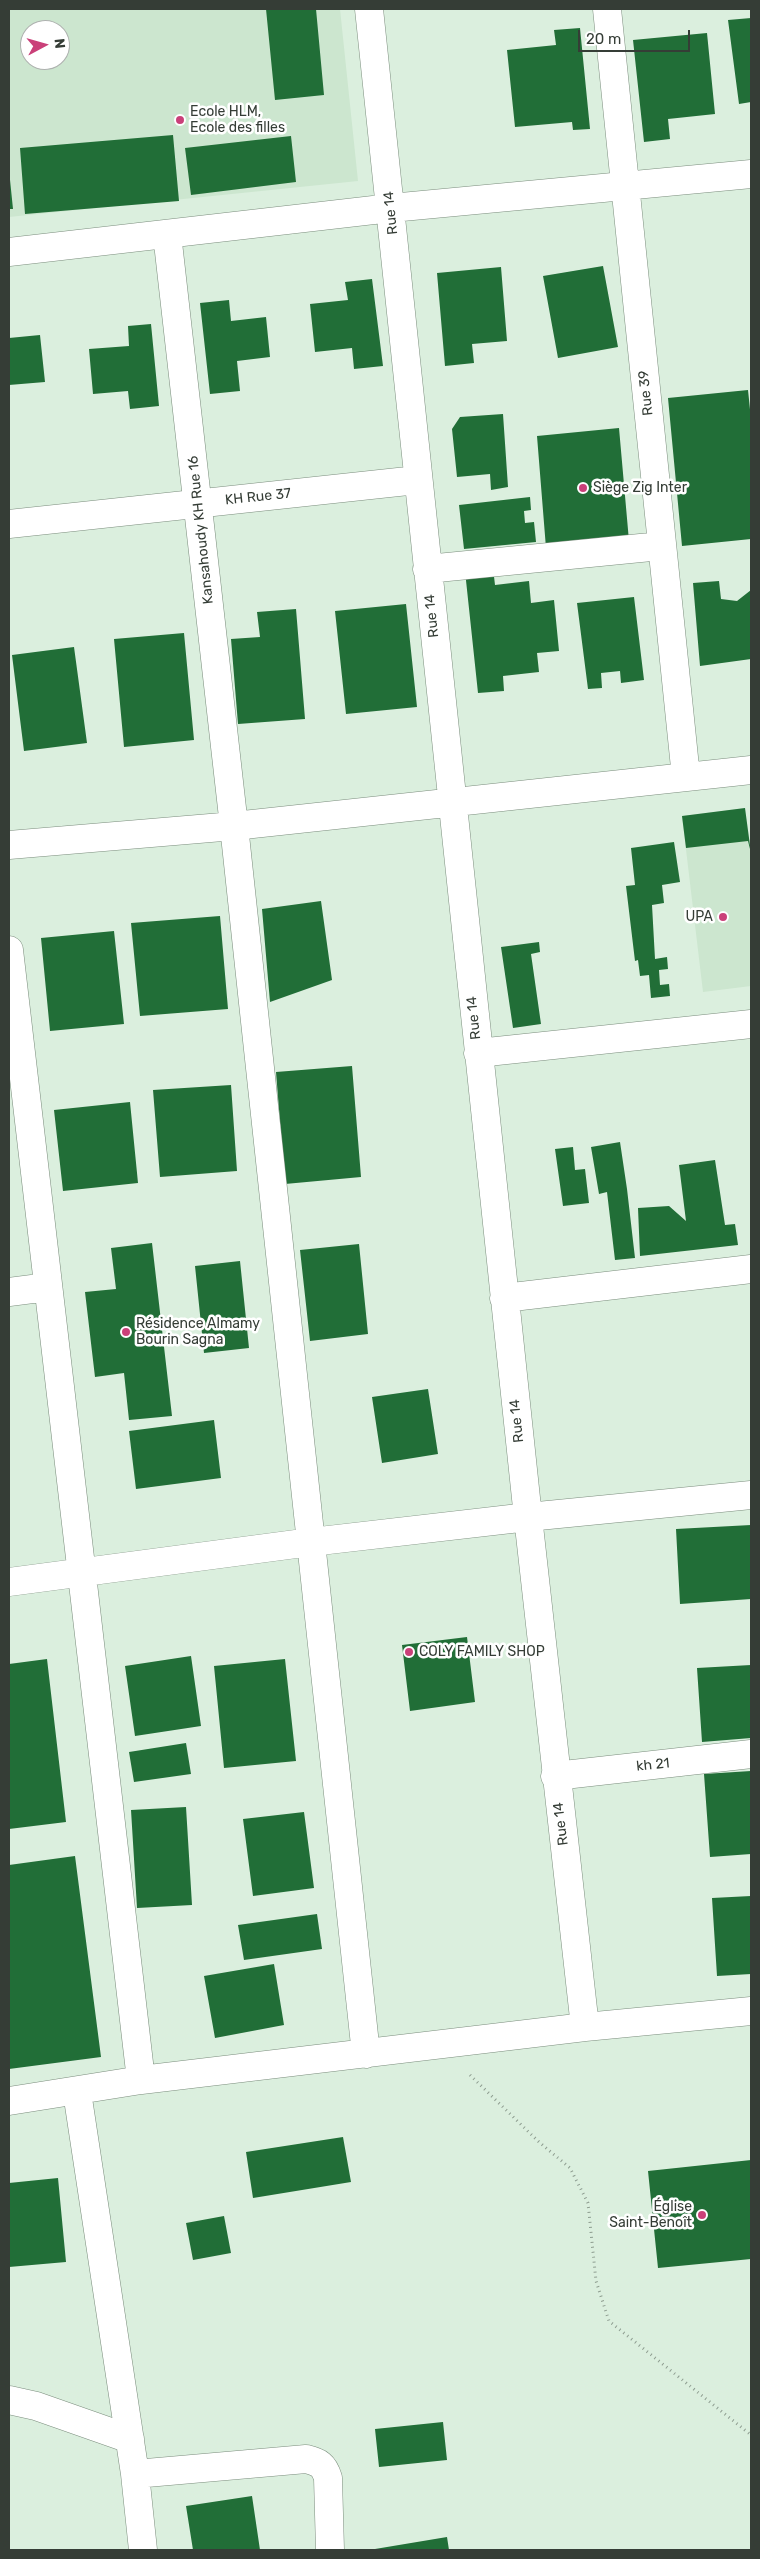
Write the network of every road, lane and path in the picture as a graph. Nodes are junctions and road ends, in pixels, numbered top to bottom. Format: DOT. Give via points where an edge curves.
graph roads {
  1 [pos="369,9"];
  2 [pos="607,9"];
  3 [pos="751,174"];
  4 [pos="624,185"];
  5 [pos="391,208"];
  6 [pos="167,234"];
  7 [pos="9,252"];
  8 [pos="417,480"];
  9 [pos="198,504"];
  10 [pos="9,524"];
  11 [pos="661,546"];
  12 [pos="427,569"];
  13 [pos="751,770"];
  14 [pos="686,777"];
  15 [pos="452,803"];
  16 [pos="234,826"];
  17 [pos="9,845"];
  18 [pos="9,950"];
  19 [pos="751,1024"];
  20 [pos="478,1052"];
  21 [pos="17,1087"];
  22 [pos="751,1269"];
  23 [pos="48,1287"];
  24 [pos="9,1292"];
  25 [pos="504,1298"];
  26 [pos="751,1495"];
  27 [pos="528,1517"];
  28 [pos="311,1542"];
  29 [pos="81,1574"];
  30 [pos="9,1582"];
  31 [pos="751,1754"];
  32 [pos="555,1776"];
  33 [pos="751,2011"];
  34 [pos="585,2028"];
  35 [pos="438,2045"];
  36 [pos="366,2054"];
  37 [pos="141,2080"];
  38 [pos="77,2092"];
  39 [pos="9,2101"];
  40 [pos="9,2400"];
  41 [pos="751,2435"];
  42 [pos="130,2439"];
  43 [pos="136,2474"];
  44 [pos="144,2550"];
  45 [pos="330,2550"];
  1 -- 5 [label="street, Rue 14"];
  2 -- 4 [label="street, Rue 39"];
  3 -- 4 [label="street"];
  4 -- 5 [label="street"];
  4 -- 11 [label="street, Rue 39"];
  5 -- 6 [label="street"];
  5 -- 8 [label="street, Rue 14"];
  6 -- 7 [label="street"];
  6 -- 9 [label="street, Kansahoudy KH Rue 16"];
  8 -- 9 [label="street, KH Rue 37"];
  8 -- 12 [label="street, Rue 14"];
  9 -- 10 [label="street, KH Rue 37"];
  9 -- 16 [label="street, Kansahoudy KH Rue 16"];
  11 -- 12 [label="street"];
  11 -- 14 [label="street, Rue 39"];
  12 -- 15 [label="street, Rue 14"];
  13 -- 14 [label="street"];
  14 -- 15 [label="street"];
  15 -- 16 [label="street"];
  15 -- 20 [label="street, Rue 14"];
  16 -- 17 [label="street"];
  16 -- 28 [label="street, Kansahoudy KH Rue 16"];
  18 -- 21 [label="street"];
  19 -- 20 [label="street"];
  20 -- 25 [label="street, Rue 14"];
  21 -- 23 [label="street"];
  22 -- 25 [label="street"];
  23 -- 24 [label="street"];
  23 -- 29 [label="street"];
  25 -- 27 [label="street, Rue 14"];
  26 -- 27 [label="street"];
  27 -- 28 [label="street"];
  27 -- 32 [label="street, Rue 14"];
  28 -- 29 [label="street"];
  28 -- 36 [label="street, Kansahoudy KH Rue 16"];
  29 -- 30 [label="street"];
  29 -- 37 [label="street"];
  31 -- 32 [label="street, kh 21"];
  32 -- 34 [label="street, Rue 14"];
  33 -- 34 [label="street"];
  34 -- 35 [label="street"];
  35 -- 36 [label="street"];
  35 -- 41 [label="path" via="570,2168 588,2203 596,2281 609,2321"];
  36 -- 37 [label="street"];
  37 -- 38 [label="street"];
  38 -- 39 [label="street"];
  38 -- 42 [label="street"];
  40 -- 42 [label="street" via="36,2406"];
  42 -- 43 [label="street"];
  43 -- 44 [label="street"];
  43 -- 45 [label="street" via="306,2459 318,2462 325,2468 328,2478"];
}
